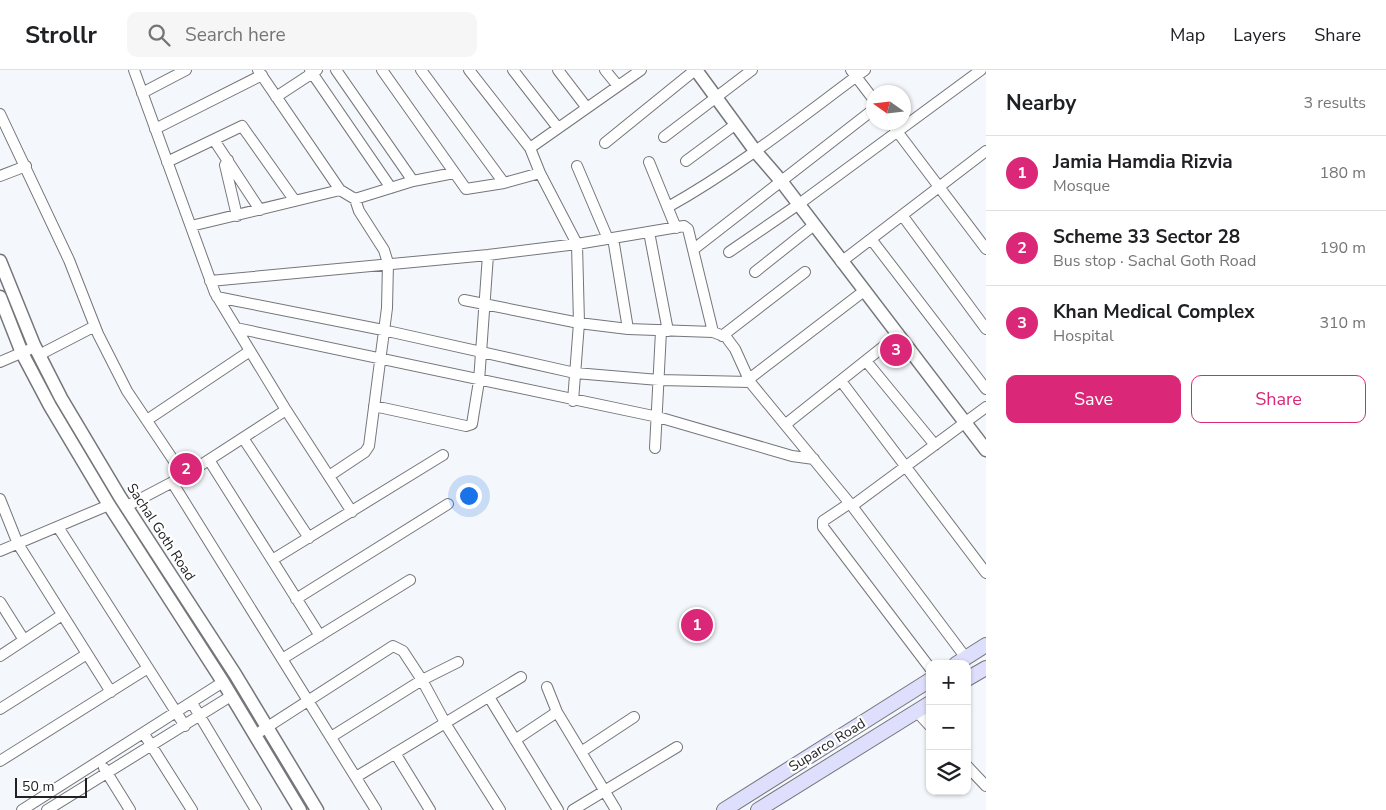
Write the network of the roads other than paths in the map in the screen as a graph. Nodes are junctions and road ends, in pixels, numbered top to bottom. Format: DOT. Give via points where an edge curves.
graph roads {
  1 [pos="134,70"];
  2 [pos="186,70"];
  3 [pos="336,70"];
  4 [pos="382,70"];
  5 [pos="421,70"];
  6 [pos="469,70"];
  7 [pos="513,70"];
  8 [pos="558,70"];
  9 [pos="605,70"];
  10 [pos="641,70"];
  11 [pos="696,70"];
  12 [pos="752,70"];
  13 [pos="981,70"];
  14 [pos="313,71"];
  15 [pos="857,72"];
  16 [pos="260,73"];
  17 [pos="618,86"];
  18 [pos="866,87"];
  19 [pos="142,93"];
  20 [pos="276,97"];
  21 [pos="717,97"];
  22 [pos="587,108"];
  23 [pos="0,114"];
  24 [pos="866,115"];
  25 [pos="736,124"];
  26 [pos="558,128"];
  27 [pos="155,129"];
  28 [pos="897,132"];
  29 [pos="664,137"];
  30 [pos="214,140"];
  31 [pos="605,143"];
  32 [pos="530,148"];
  33 [pos="986,151"];
  34 [pos="756,152"];
  35 [pos="228,160"];
  36 [pos="686,161"];
  37 [pos="167,162"];
  38 [pos="650,162"];
  39 [pos="26,166"];
  40 [pos="577,166"];
  41 [pos="454,173"];
  42 [pos="540,173"];
  43 [pos="0,176"];
  44 [pos="413,181"];
  45 [pos="781,181"];
  46 [pos="504,183"];
  47 [pos="391,188"];
  48 [pos="939,188"];
  49 [pos="340,190"];
  50 [pos="355,199"];
  51 [pos="295,201"];
  52 [pos="799,204"];
  53 [pos="668,207"];
  54 [pos="260,210"];
  55 [pos="902,215"];
  56 [pos="237,216"];
  57 [pos="814,225"];
  58 [pos="191,226"];
  59 [pos="676,228"];
  60 [pos="649,232"];
  61 [pos="611,238"];
  62 [pos="871,239"];
  63 [pos="984,243"];
  64 [pos="577,244"];
  65 [pos="694,249"];
  66 [pos="729,252"];
  67 [pos="488,255"];
  68 [pos="0,261"];
  69 [pos="841,262"];
  70 [pos="388,263"];
  71 [pos="755,272"];
  72 [pos="805,272"];
  73 [pos="210,281"];
  74 [pos="864,291"];
  75 [pos="0,297"];
  76 [pos="217,297"];
  77 [pos="464,300"];
  78 [pos="485,304"];
  79 [pos="579,323"];
  80 [pos="95,326"];
  81 [pos="236,328"];
  82 [pos="628,329"];
  83 [pos="986,329"];
  84 [pos="383,330"];
  85 [pos="664,331"];
  86 [pos="718,334"];
  87 [pos="898,335"];
  88 [pos="37,351"];
  89 [pos="250,352"];
  90 [pos="482,352"];
  91 [pos="22,353"];
  92 [pos="379,358"];
  93 [pos="866,361"];
  94 [pos="0,362"];
  95 [pos="575,373"];
  96 [pos="659,380"];
  97 [pos="750,380"];
  98 [pos="479,381"];
  99 [pos="841,381"];
  100 [pos="986,389"];
  101 [pos="573,401"];
  102 [pos="374,406"];
  103 [pos="986,407"];
  104 [pos="286,410"];
  105 [pos="658,417"];
  106 [pos="147,420"];
  107 [pos="966,423"];
  108 [pos="786,424"];
  109 [pos="243,438"];
  110 [pos="935,445"];
  111 [pos="655,448"];
  112 [pos="986,450"];
  113 [pos="443,455"];
  114 [pos="814,459"];
  115 [pos="209,460"];
  116 [pos="906,467"];
  117 [pos="184,476"];
  118 [pos="329,476"];
  119 [pos="172,482"];
  120 [pos="0,499"];
  121 [pos="448,504"];
  122 [pos="851,504"];
  123 [pos="109,505"];
  124 [pos="127,506"];
  125 [pos="352,512"];
  126 [pos="58,527"];
  127 [pos="309,538"];
  128 [pos="18,544"];
  129 [pos="0,551"];
  130 [pos="272,560"];
  131 [pos="986,573"];
  132 [pos="410,580"];
  133 [pos="296,599"];
  134 [pos="0,602"];
  135 [pos="62,615"];
  136 [pos="320,636"];
  137 [pos="24,640"];
  138 [pos="986,645"];
  139 [pos="87,654"];
  140 [pos="0,656"];
  141 [pos="282,659"];
  142 [pos="960,660"];
  143 [pos="963,660"];
  144 [pos="458,662"];
  145 [pos="926,663"];
  146 [pos="148,668"];
  147 [pos="986,668"];
  148 [pos="521,677"];
  149 [pos="971,677"];
  150 [pos="422,680"];
  151 [pos="223,682"];
  152 [pos="926,683"];
  153 [pos="547,687"];
  154 [pos="111,692"];
  155 [pos="231,696"];
  156 [pos="489,697"];
  157 [pos="309,702"];
  158 [pos="192,703"];
  159 [pos="927,705"];
  160 [pos="0,708"];
  161 [pos="178,712"];
  162 [pos="557,712"];
  163 [pos="917,712"];
  164 [pos="200,717"];
  165 [pos="634,717"];
  166 [pos="445,722"];
  167 [pos="926,722"];
  168 [pos="185,726"];
  169 [pos="267,727"];
  170 [pos="144,734"];
  171 [pos="255,735"];
  172 [pos="331,737"];
  173 [pos="515,740"];
  174 [pos="152,746"];
  175 [pos="677,747"];
  176 [pos="581,752"];
  177 [pos="395,753"];
  178 [pos="0,761"];
  179 [pos="100,761"];
  180 [pos="971,770"];
  181 [pos="106,773"];
  182 [pos="356,777"];
  183 [pos="986,786"];
  184 [pos="605,790"];
  185 [pos="52,791"];
  186 [pos="63,806"];
  187 [pos="22,810"];
  188 [pos="47,810"];
  189 [pos="130,810"];
  190 [pos="192,810"];
  191 [pos="256,810"];
  192 [pos="300,810"];
  193 [pos="316,810"];
  194 [pos="376,810"];
  195 [pos="430,810"];
  196 [pos="500,810"];
  197 [pos="558,810"];
  198 [pos="573,810"];
  199 [pos="616,810"];
  200 [pos="724,810"];
  201 [pos="758,810"];
  1 -- 19 [label="street"];
  2 -- 19 [label="street"];
  3 -- 44 [label="street"];
  4 -- 41 [label="street"];
  5 -- 46 [label="street"];
  6 -- 32 [label="street"];
  7 -- 26 [label="street"];
  8 -- 22 [label="street"];
  9 -- 17 [label="street"];
  10 -- 17 [label="street"];
  11 -- 21 [label="street"];
  11 -- 31 [label="street"];
  12 -- 21 [label="street"];
  13 -- 28 [label="street"];
  14 -- 20 [label="street"];
  14 -- 47 [label="street"];
  15 -- 18 [label="street"];
  15 -- 34 [label="street"];
  16 -- 20 [label="street"];
  16 -- 27 [label="street"];
  17 -- 22 [label="street"];
  19 -- 27 [label="street"];
  20 -- 49 [label="street"];
  21 -- 25 [label="street"];
  21 -- 29 [label="street"];
  22 -- 26 [label="street"];
  23 -- 39 [label="street"];
  24 -- 45 [label="street"];
  25 -- 34 [label="street"];
  25 -- 36 [label="street"];
  26 -- 32 [label="street"];
  27 -- 37 [label="street"];
  28 -- 48 [label="street"];
  28 -- 52 [label="street"];
  30 -- 35 [label="street"];
  30 -- 37 [label="street"];
  30 -- 51 [label="street" via="242,126"];
  32 -- 42 [label="street"];
  33 -- 48 [label="street"];
  34 -- 45 [label="street"];
  34 -- 53 [label="street"];
  35 -- 54 [label="street"];
  35 -- 56 [label="street" via="225,165"];
  37 -- 58 [label="street"];
  38 -- 53 [label="street"];
  39 -- 43 [label="street"];
  39 -- 80 [label="street"];
  40 -- 61 [label="street"];
  41 -- 44 [label="street"];
  41 -- 46 [label="street" via="466,189"];
  42 -- 46 [label="street"];
  42 -- 64 [label="street"];
  44 -- 47 [label="street"];
  45 -- 52 [label="street"];
  45 -- 65 [label="street"];
  47 -- 50 [label="street"];
  48 -- 55 [label="street"];
  48 -- 63 [label="street"];
  49 -- 50 [label="street"];
  49 -- 51 [label="street"];
  50 -- 70 [label="street"];
  51 -- 54 [label="street"];
  52 -- 57 [label="street"];
  52 -- 66 [label="street"];
  53 -- 59 [label="street"];
  54 -- 56 [label="street"];
  55 -- 62 [label="street"];
  55 -- 83 [label="street"];
  56 -- 58 [label="street"];
  57 -- 69 [label="street"];
  57 -- 71 [label="street"];
  58 -- 73 [label="street"];
  59 -- 60 [label="street"];
  59 -- 65 [label="street" via="687,227"];
  60 -- 61 [label="street"];
  60 -- 85 [label="street"];
  61 -- 64 [label="street"];
  61 -- 82 [label="street"];
  62 -- 69 [label="street"];
  62 -- 100 [label="street"];
  64 -- 67 [label="street"];
  64 -- 79 [label="street"];
  65 -- 86 [label="street"];
  67 -- 70 [label="street"];
  67 -- 78 [label="street"];
  68 -- 88 [label="street, Sachal Goth Road"];
  69 -- 74 [label="street"];
  70 -- 73 [label="street"];
  70 -- 84 [label="street"];
  72 -- 86 [label="street"];
  73 -- 76 [label="street"];
  74 -- 87 [label="street"];
  74 -- 97 [label="street"];
  75 -- 91 [label="street, Sachal Goth Road"];
  76 -- 81 [label="street"];
  76 -- 84 [label="street"];
  77 -- 78 [label="street"];
  78 -- 79 [label="street"];
  78 -- 90 [label="street"];
  79 -- 82 [label="street"];
  79 -- 95 [label="street"];
  80 -- 88 [label="street"];
  80 -- 106 [label="street" via="127,391"];
  81 -- 89 [label="street"];
  81 -- 92 [label="street"];
  82 -- 85 [label="street"];
  84 -- 90 [label="street"];
  84 -- 92 [label="street"];
  85 -- 86 [label="street"];
  85 -- 96 [label="street"];
  86 -- 97 [label="street" via="735,349"];
  87 -- 93 [label="street"];
  87 -- 107 [label="street"];
  88 -- 91 [label="street"];
  88 -- 124 [label="street, Sachal Goth Road"];
  89 -- 104 [label="street"];
  89 -- 106 [label="street"];
  90 -- 95 [label="street"];
  90 -- 98 [label="street"];
  91 -- 94 [label="street"];
  91 -- 123 [label="street, Sachal Goth Road"];
  92 -- 98 [label="street"];
  92 -- 102 [label="street"];
  93 -- 99 [label="street"];
  93 -- 110 [label="street"];
  95 -- 96 [label="street"];
  95 -- 101 [label="street"];
  96 -- 97 [label="street"];
  96 -- 105 [label="street"];
  97 -- 108 [label="street"];
  98 -- 101 [label="street"];
  98 -- 102 [label="street" via="474,420 469,426"];
  99 -- 108 [label="street"];
  99 -- 116 [label="street"];
  101 -- 105 [label="street"];
  102 -- 118 [label="street" via="369,446"];
  103 -- 107 [label="street"];
  104 -- 109 [label="street"];
  104 -- 118 [label="street"];
  105 -- 111 [label="street"];
  105 -- 114 [label="street" via="792,456"];
  106 -- 117 [label="street"];
  107 -- 110 [label="street"];
  107 -- 112 [label="street"];
  108 -- 114 [label="street"];
  109 -- 115 [label="street"];
  109 -- 127 [label="street"];
  110 -- 116 [label="street"];
  113 -- 125 [label="street"];
  114 -- 122 [label="street"];
  115 -- 117 [label="street"];
  115 -- 130 [label="street"];
  116 -- 122 [label="street"];
  116 -- 131 [label="street"];
  117 -- 119 [label="street"];
  118 -- 125 [label="street"];
  119 -- 124 [label="street"];
  119 -- 141 [label="street"];
  120 -- 128 [label="street"];
  121 -- 133 [label="street"];
  122 -- 142 [label="street"];
  122 -- 145 [label="street" via="823,521 823,527"];
  123 -- 126 [label="street"];
  123 -- 151 [label="street, Sachal Goth Road"];
  124 -- 169 [label="street, Sachal Goth Road"];
  125 -- 127 [label="street"];
  126 -- 128 [label="street"];
  126 -- 146 [label="street"];
  127 -- 130 [label="street"];
  128 -- 129 [label="street"];
  128 -- 135 [label="street"];
  130 -- 133 [label="street"];
  132 -- 136 [label="street"];
  133 -- 136 [label="street"];
  134 -- 137 [label="street"];
  135 -- 137 [label="street"];
  135 -- 139 [label="street"];
  136 -- 141 [label="street"];
  137 -- 140 [label="street"];
  138 -- 143 [label="main road"];
  139 -- 154 [label="street"];
  139 -- 160 [label="street"];
  141 -- 157 [label="street"];
  144 -- 150 [label="street"];
  146 -- 154 [label="street"];
  146 -- 161 [label="street"];
  147 -- 149 [label="main road"];
  148 -- 156 [label="street"];
  150 -- 157 [label="street" via="403,651 393,646"];
  150 -- 166 [label="street"];
  150 -- 172 [label="street"];
  151 -- 155 [label="street, Sachal Goth Road"];
  151 -- 158 [label="street"];
  152 -- 200 [label="main road, Suparco Road"];
  153 -- 162 [label="street"];
  154 -- 178 [label="street"];
  155 -- 164 [label="street"];
  155 -- 171 [label="street, Sachal Goth Road"];
  156 -- 166 [label="street"];
  156 -- 173 [label="street"];
  157 -- 169 [label="street"];
  157 -- 172 [label="street"];
  158 -- 161 [label="street"];
  158 -- 164 [label="street"];
  159 -- 163 [label="main road, Suparco Road"];
  161 -- 168 [label="street"];
  161 -- 170 [label="street"];
  162 -- 173 [label="street"];
  162 -- 176 [label="street"];
  163 -- 167 [label="street"];
  163 -- 201 [label="main road, Suparco Road"];
  164 -- 168 [label="street"];
  164 -- 191 [label="street"];
  165 -- 176 [label="street"];
  166 -- 177 [label="street"];
  166 -- 196 [label="street"];
  168 -- 174 [label="street"];
  169 -- 171 [label="street"];
  169 -- 193 [label="street, Sachal Goth Road"];
  170 -- 174 [label="street"];
  170 -- 179 [label="street"];
  171 -- 192 [label="street, Sachal Goth Road"];
  172 -- 182 [label="street"];
  173 -- 197 [label="street"];
  174 -- 181 [label="street"];
  174 -- 190 [label="street"];
  175 -- 184 [label="street"];
  176 -- 184 [label="street"];
  177 -- 182 [label="street"];
  177 -- 195 [label="street"];
  179 -- 181 [label="street"];
  179 -- 185 [label="street"];
  180 -- 183 [label="street"];
  181 -- 186 [label="street"];
  181 -- 189 [label="street"];
  182 -- 194 [label="street"];
  184 -- 198 [label="street"];
  184 -- 199 [label="street"];
  185 -- 186 [label="street"];
  185 -- 187 [label="street"];
  186 -- 188 [label="street"];
}
